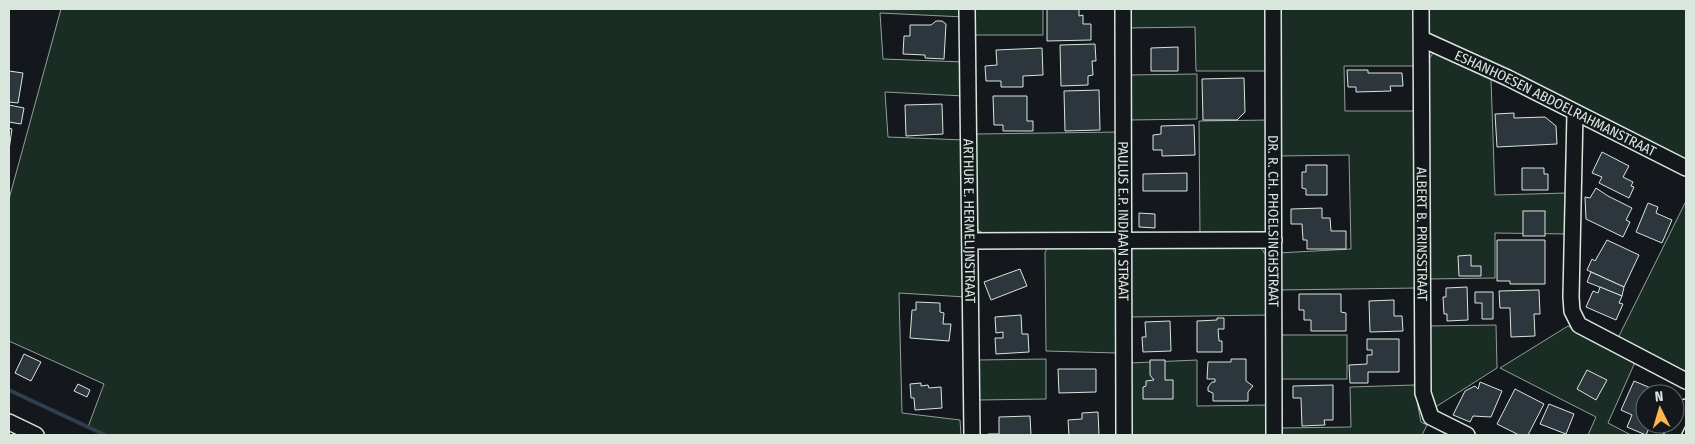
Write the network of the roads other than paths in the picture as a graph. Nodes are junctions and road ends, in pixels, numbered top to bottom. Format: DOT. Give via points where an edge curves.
graph roads {
  1 [pos="967,9"];
  2 [pos="1123,9"];
  3 [pos="1273,9"];
  4 [pos="1421,9"];
  5 [pos="1422,39"];
  6 [pos="1576,113"];
  7 [pos="1686,168"];
  8 [pos="1274,240"];
  9 [pos="970,241"];
  10 [pos="1124,241"];
  11 [pos="1686,381"];
  12 [pos="1686,407"];
  13 [pos="14,428"];
  14 [pos="36,435"];
  15 [pos="972,435"];
  16 [pos="1124,435"];
  17 [pos="1274,435"];
  18 [pos="1467,435"];
  19 [pos="1672,435"];
  1 -- 9 [label="street, ARTHUR E. HERMELIJNSTRAAT"];
  2 -- 10 [label="street, PAULUS E.P. INDIAAN STRAAT"];
  3 -- 8 [label="street, DR. R. CH. PHOELSINGHSTRAAT"];
  4 -- 5 [label="street, ALBERT B. PRINSSTRAAT"];
  5 -- 6 [label="street, ESHANHOESEN ABDOELRAHMANSTRAAT"];
  5 -- 18 [label="street, ALBERT B. PRINSSTRAAT" via="1423,393 1430,417"];
  6 -- 7 [label="street, ESHANHOESEN ABDOELRAHMANSTRAAT"];
  6 -- 11 [label="street" via="1572,311 1579,325"];
  8 -- 10 [label="street"];
  8 -- 17 [label="street, DR. R. CH. PHOELSINGHSTRAAT"];
  9 -- 10 [label="street"];
  9 -- 15 [label="street, ARTHUR E. HERMELIJNSTRAAT"];
  10 -- 16 [label="street, PAULUS E.P. INDIAAN STRAAT"];
  12 -- 19 [label="street"];
  13 -- 14 [label="street"];
}
